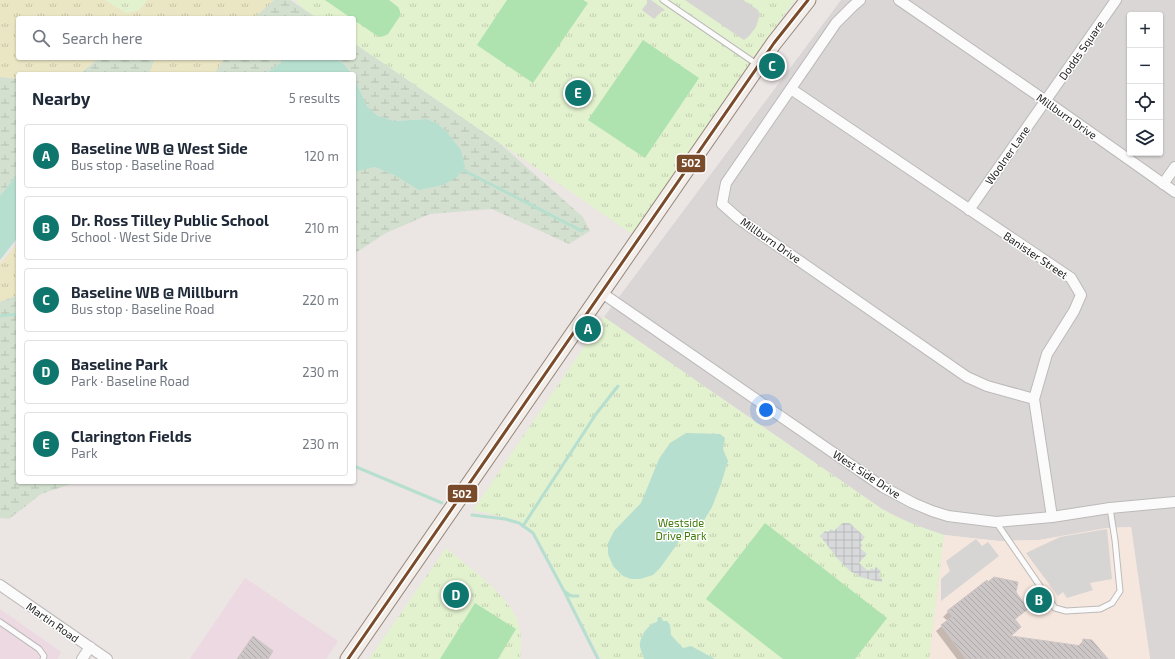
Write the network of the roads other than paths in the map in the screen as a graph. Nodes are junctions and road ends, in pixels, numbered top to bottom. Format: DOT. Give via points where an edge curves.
graph roads {
  1 [pos="663,0"];
  2 [pos="808,0"];
  3 [pos="860,0"];
  4 [pos="899,0"];
  5 [pos="1116,0"];
  6 [pos="759,65"];
  7 [pos="792,89"];
  8 [pos="1046,101"];
  9 [pos="1175,167"];
  10 [pos="1163,184"];
  11 [pos="1175,192"];
  12 [pos="969,210"];
  13 [pos="602,293"];
  14 [pos="1034,399"];
  15 [pos="1175,502"];
  16 [pos="1110,508"];
  17 [pos="1052,517"];
  18 [pos="996,522"];
  19 [pos="0,585"];
  20 [pos="0,622"];
  21 [pos="90,648"];
  22 [pos="44,659"];
  23 [pos="82,659"];
  24 [pos="107,659"];
  25 [pos="348,659"];
  1 -- 6 [label="lane"];
  2 -- 6 [label="street"];
  3 -- 7 [label="street, Millburn Drive" via="836,23"];
  4 -- 8 [label="street, Millburn Drive"];
  5 -- 8 [label="street, Dodds Square"];
  6 -- 13 [label="street"];
  7 -- 12 [label="street, Banister Street"];
  7 -- 14 [label="street, Millburn Drive" via="726,183 722,204 739,219 967,377 987,386"];
  8 -- 10 [label="street, Millburn Drive"];
  8 -- 12 [label="street, Woolner Lane"];
  9 -- 10 [label="street"];
  10 -- 11 [label="street, Millburn Drive"];
  12 -- 14 [label="street, Banister Street" via="1071,278 1081,295 1047,354"];
  13 -- 18 [label="street, West Side Drive" via="893,493 948,516"];
  13 -- 25 [label="street"];
  14 -- 17 [label="street, Banister Street"];
  15 -- 16 [label="street, West Side Drive"];
  16 -- 17 [label="street, West Side Drive"];
  16 -- 18 [label="lane" via="1120,591 1112,603 1100,610 1066,611 1056,608"];
  17 -- 18 [label="street, West Side Drive"];
  19 -- 21 [label="street, Martin Road"];
  20 -- 22 [label="lane" via="39,649"];
  21 -- 23 [label="street"];
  21 -- 24 [label="street, Martin Road"];
}
